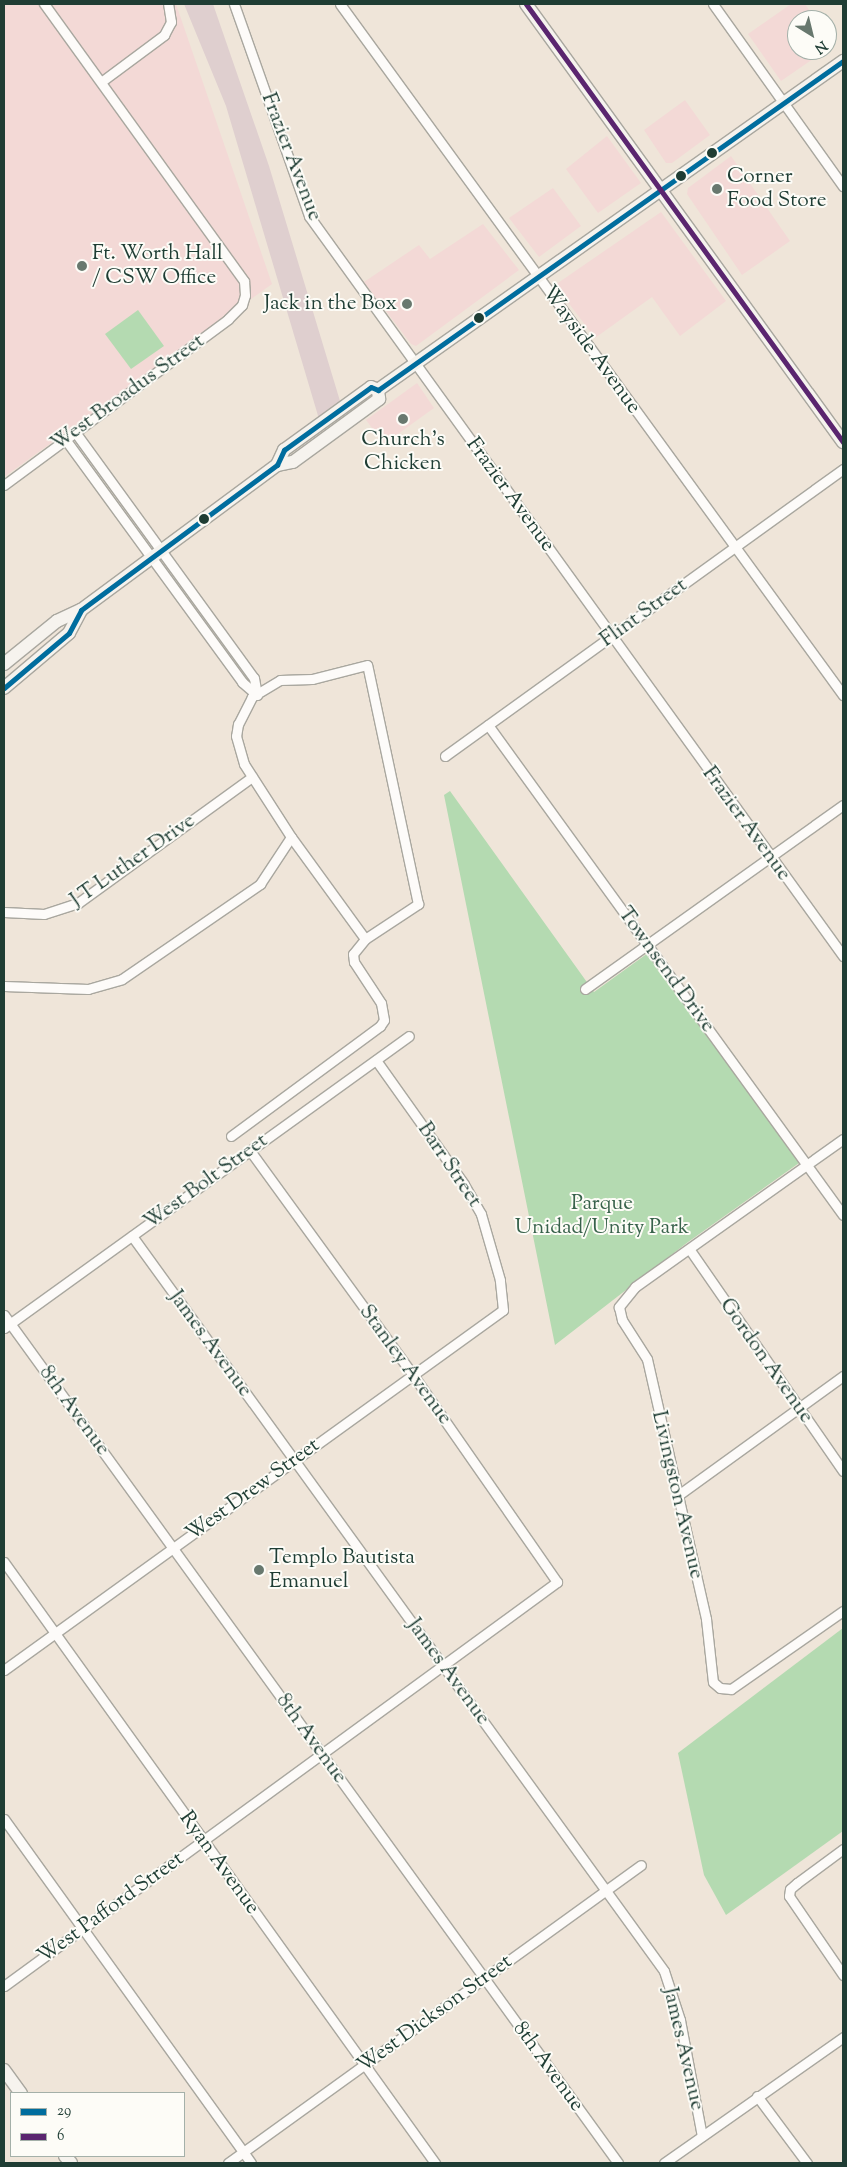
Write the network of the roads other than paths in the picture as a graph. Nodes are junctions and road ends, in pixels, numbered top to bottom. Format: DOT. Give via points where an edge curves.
graph roads {
  1 [pos="44,4"];
  2 [pos="168,4"];
  3 [pos="234,4"];
  4 [pos="340,4"];
  5 [pos="526,4"];
  6 [pos="713,4"];
  7 [pos="843,61"];
  8 [pos="101,82"];
  9 [pos="784,103"];
  10 [pos="843,186"];
  11 [pos="661,189"];
  12 [pos="539,276"];
  13 [pos="415,364"];
  14 [pos="75,432"];
  15 [pos="65,439"];
  16 [pos="843,442"];
  17 [pos="843,469"];
  18 [pos="4,485"];
  19 [pos="161,548"];
  20 [pos="734,548"];
  21 [pos="150,556"];
  22 [pos="198,600"];
  23 [pos="188,608"];
  24 [pos="81,610"];
  25 [pos="612,636"];
  26 [pos="4,664"];
  27 [pos="4,688"];
  28 [pos="257,694"];
  29 [pos="843,695"];
  30 [pos="488,725"];
  31 [pos="446,756"];
  32 [pos="252,777"];
  33 [pos="843,805"];
  34 [pos="291,837"];
  35 [pos="770,857"];
  36 [pos="4,912"];
  37 [pos="365,939"];
  38 [pos="648,945"];
  39 [pos="843,956"];
  40 [pos="4,986"];
  41 [pos="585,989"];
  42 [pos="409,1036"];
  43 [pos="376,1060"];
  44 [pos="231,1136"];
  45 [pos="843,1139"];
  46 [pos="250,1151"];
  47 [pos="807,1165"];
  48 [pos="843,1215"];
  49 [pos="132,1236"];
  50 [pos="690,1250"];
  51 [pos="503,1310"];
  52 [pos="4,1315"];
  53 [pos="7,1326"];
  54 [pos="413,1375"];
  55 [pos="843,1376"];
  56 [pos="799,1409"];
  57 [pos="294,1460"];
  58 [pos="843,1471"];
  59 [pos="677,1496"];
  60 [pos="173,1548"];
  61 [pos="4,1562"];
  62 [pos="557,1582"];
  63 [pos="843,1611"];
  64 [pos="54,1633"];
  65 [pos="443,1666"];
  66 [pos="4,1670"];
  67 [pos="322,1754"];
  68 [pos="4,1819"];
  69 [pos="203,1840"];
  70 [pos="843,1849"];
  71 [pos="641,1865"];
  72 [pos="607,1890"];
  73 [pos="82,1929"];
  74 [pos="843,1975"];
  75 [pos="484,1978"];
  76 [pos="4,1986"];
  77 [pos="843,2037"];
  78 [pos="364,2065"];
  79 [pos="4,2070"];
  80 [pos="20,2092"];
  81 [pos="757,2096"];
  82 [pos="702,2136"];
  83 [pos="243,2152"];
  84 [pos="228,2163"];
  85 [pos="251,2163"];
  86 [pos="435,2163"];
  87 [pos="618,2163"];
  88 [pos="664,2163"];
  89 [pos="807,2163"];
  1 -- 8 [label="street"];
  2 -- 8 [label="street" via="171,22 164,35"];
  3 -- 13 [label="street, Frazier Avenue" via="309,216"];
  4 -- 12 [label="street, Wayside Avenue"];
  5 -- 11 [label="main road"];
  6 -- 9 [label="street"];
  7 -- 9 [label="main road"];
  8 -- 14 [label="street, West Broadus Street" via="244,281 245,295 233,316"];
  9 -- 10 [label="street"];
  9 -- 11 [label="main road"];
  11 -- 12 [label="main road"];
  11 -- 16 [label="main road"];
  12 -- 13 [label="main road"];
  12 -- 20 [label="street, Wayside Avenue"];
  13 -- 19 [label="main road" via="378,390 372,387 284,450 277,465"];
  13 -- 25 [label="street, Frazier Avenue"];
  14 -- 15 [label="street, West Broadus Street"];
  14 -- 19 [label="street"];
  15 -- 18 [label="street, West Broadus Street"];
  15 -- 21 [label="street"];
  17 -- 20 [label="street, Flint Street"];
  19 -- 21 [label="main road"];
  19 -- 22 [label="street"];
  20 -- 25 [label="street, Flint Street"];
  20 -- 29 [label="street, Wayside Avenue"];
  21 -- 23 [label="street"];
  21 -- 24 [label="main road"];
  22 -- 23 [label="street"];
  22 -- 28 [label="street" via="254,678"];
  23 -- 28 [label="street" via="242,682"];
  24 -- 26 [label="main road" via="57,621"];
  24 -- 27 [label="main road" via="69,633"];
  25 -- 30 [label="street, Flint Street"];
  25 -- 35 [label="street, Frazier Avenue"];
  28 -- 32 [label="street" via="244,710 236,736 244,764"];
  28 -- 37 [label="street" via="280,680 312,679 366,665 418,904"];
  30 -- 31 [label="street, Flint Street"];
  30 -- 38 [label="street, Townsend Drive"];
  32 -- 34 [label="street"];
  32 -- 36 [label="street, J T Luther Drive" via="78,903 44,914"];
  33 -- 35 [label="street"];
  34 -- 37 [label="street"];
  34 -- 40 [label="street" via="260,884 122,979 88,989"];
  35 -- 38 [label="street"];
  35 -- 39 [label="street, Frazier Avenue"];
  37 -- 44 [label="street" via="355,949 354,962 381,1004 384,1020 380,1026"];
  38 -- 41 [label="street"];
  38 -- 47 [label="street, Townsend Drive"];
  42 -- 43 [label="street, West Bolt Street"];
  43 -- 46 [label="street, West Bolt Street"];
  43 -- 51 [label="street, Barr Street" via="481,1214 500,1280"];
  45 -- 47 [label="street"];
  46 -- 49 [label="street, West Bolt Street"];
  46 -- 54 [label="street, Stanley Avenue"];
  47 -- 48 [label="street, Townsend Drive"];
  47 -- 50 [label="street"];
  49 -- 53 [label="street, West Bolt Street"];
  49 -- 57 [label="street, James Avenue"];
  50 -- 56 [label="street, Gordon Avenue"];
  50 -- 59 [label="street, Livingston Avenue" via="635,1287 620,1306 622,1320 647,1359"];
  51 -- 54 [label="street, West Drew Street"];
  52 -- 53 [label="street, 8th Avenue"];
  53 -- 60 [label="street, 8th Avenue"];
  54 -- 57 [label="street, West Drew Street"];
  54 -- 62 [label="street, Stanley Avenue"];
  55 -- 56 [label="street"];
  56 -- 58 [label="street, Gordon Avenue"];
  56 -- 59 [label="street"];
  57 -- 60 [label="street, West Drew Street"];
  57 -- 65 [label="street, James Avenue"];
  59 -- 63 [label="street, Livingston Avenue" via="706,1619 714,1682 720,1688 731,1689 752,1676"];
  60 -- 64 [label="street, West Drew Street"];
  60 -- 67 [label="street, 8th Avenue"];
  61 -- 64 [label="street, Ryan Avenue"];
  62 -- 65 [label="street, West Pafford Street"];
  64 -- 66 [label="street, West Drew Street"];
  64 -- 69 [label="street, Ryan Avenue"];
  65 -- 67 [label="street, West Pafford Street"];
  65 -- 72 [label="street, James Avenue"];
  67 -- 69 [label="street, West Pafford Street"];
  67 -- 75 [label="street, 8th Avenue"];
  68 -- 73 [label="street"];
  69 -- 73 [label="street, West Pafford Street"];
  69 -- 78 [label="street, Ryan Avenue"];
  70 -- 74 [label="street" via="797,1883 789,1896"];
  71 -- 72 [label="street, West Dickson Street"];
  72 -- 75 [label="street, West Dickson Street"];
  72 -- 82 [label="street, James Avenue" via="664,1971 673,1993"];
  73 -- 76 [label="street, West Pafford Street"];
  73 -- 83 [label="street"];
  75 -- 78 [label="street, West Dickson Street"];
  75 -- 87 [label="street, 8th Avenue"];
  77 -- 81 [label="street"];
  78 -- 83 [label="street, West Dickson Street"];
  78 -- 86 [label="street, Ryan Avenue"];
  79 -- 80 [label="main road"];
  81 -- 82 [label="street"];
  81 -- 89 [label="street"];
  82 -- 88 [label="street"];
  83 -- 84 [label="street, West Dickson Street"];
  83 -- 85 [label="street"];
}
